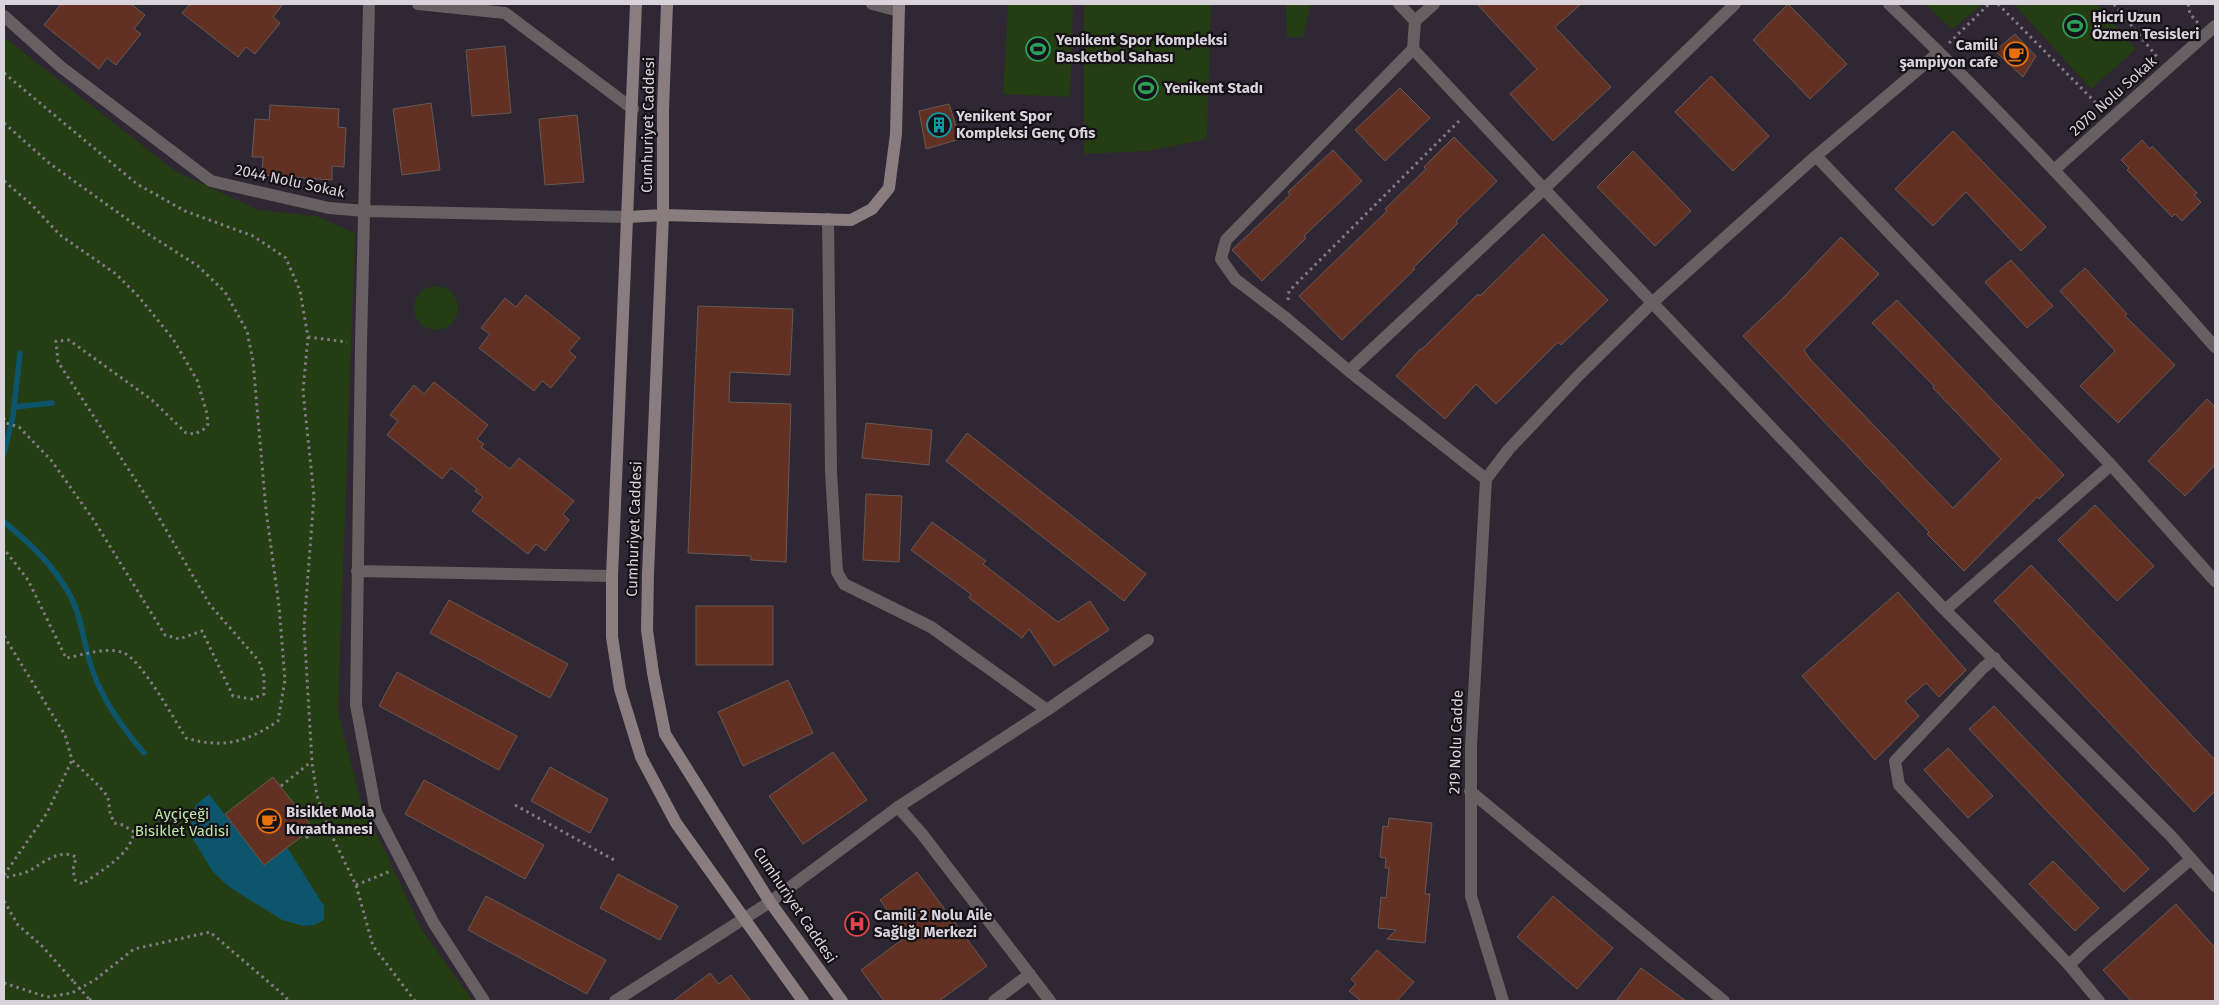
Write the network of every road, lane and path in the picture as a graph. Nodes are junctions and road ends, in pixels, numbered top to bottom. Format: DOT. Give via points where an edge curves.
graph roads {
  1 [pos="369,4"];
  2 [pos="418,4"];
  3 [pos="636,4"];
  4 [pos="667,4"];
  5 [pos="872,4"];
  6 [pos="1399,4"];
  7 [pos="1434,4"];
  8 [pos="1735,4"];
  9 [pos="1889,4"];
  10 [pos="1988,4"];
  11 [pos="1998,4"];
  12 [pos="2114,4"];
  13 [pos="2188,4"];
  14 [pos="899,8"];
  15 [pos="4,16"];
  16 [pos="1415,21"];
  17 [pos="2211,30"];
  18 [pos="1413,49"];
  19 [pos="1939,52"];
  20 [pos="2167,69"];
  21 [pos="4,73"];
  22 [pos="633,109"];
  23 [pos="1469,111"];
  24 [pos="2112,119"];
  25 [pos="4,123"];
  26 [pos="1816,156"];
  27 [pos="2054,170"];
  28 [pos="4,181"];
  29 [pos="1544,189"];
  30 [pos="365,212"];
  31 [pos="663,215"];
  32 [pos="628,216"];
  33 [pos="828,219"];
  34 [pos="1653,302"];
  35 [pos="1286,318"];
  36 [pos="308,337"];
  37 [pos="360,344"];
  38 [pos="2215,346"];
  39 [pos="1349,371"];
  40 [pos="4,418"];
  41 [pos="2111,465"];
  42 [pos="1486,479"];
  43 [pos="4,549"];
  44 [pos="357,571"];
  45 [pos="612,576"];
  46 [pos="2215,581"];
  47 [pos="1945,610"];
  48 [pos="4,636"];
  49 [pos="1148,640"];
  50 [pos="1995,658"];
  51 [pos="1047,710"];
  52 [pos="72,760"];
  53 [pos="312,762"];
  54 [pos="281,786"];
  55 [pos="1470,791"];
  56 [pos="515,805"];
  57 [pos="898,807"];
  58 [pos="326,822"];
  59 [pos="306,838"];
  60 [pos="614,860"];
  61 [pos="2190,860"];
  62 [pos="404,866"];
  63 [pos="4,876"];
  64 [pos="356,885"];
  65 [pos="2215,886"];
  66 [pos="4,901"];
  67 [pos="770,902"];
  68 [pos="743,920"];
  69 [pos="2070,965"];
  70 [pos="1030,974"];
  71 [pos="4,983"];
  72 [pos="93,1001"];
  73 [pos="288,1001"];
  74 [pos="415,1001"];
  75 [pos="484,1001"];
  76 [pos="615,1001"];
  77 [pos="803,1001"];
  78 [pos="842,1001"];
  79 [pos="994,1001"];
  80 [pos="1050,1001"];
  81 [pos="1503,1001"];
  82 [pos="1724,1001"];
  83 [pos="2099,1001"];
  1 -- 30 [label="street"];
  2 -- 22 [label="street" via="505,13"];
  3 -- 22 [label="street, Cumhuriyet Caddesi"];
  4 -- 31 [label="street, Cumhuriyet Caddesi"];
  5 -- 14 [label="street"];
  6 -- 16 [label="street"];
  7 -- 16 [label="street"];
  8 -- 29 [label="street"];
  9 -- 19 [label="street"];
  10 -- 19 [label="path"];
  11 -- 24 [label="path"];
  12 -- 20 [label="path"];
  13 -- 17 [label="path" via="2190,14"];
  14 -- 33 [label="street" via="896,134 889,188 872,209 851,220"];
  15 -- 30 [label="street, 2044 Nolu Sokak" via="61,67 211,181 329,208"];
  16 -- 18 [label="street"];
  17 -- 20 [label="street, 2070 Nolu Sokak"];
  18 -- 23 [label="street"];
  18 -- 35 [label="street" via="1226,240 1221,259 1234,279"];
  19 -- 26 [label="street"];
  19 -- 27 [label="street"];
  20 -- 24 [label="street, 2070 Nolu Sokak"];
  21 -- 36 [label="path" via="137,184 186,212 253,236 286,258 300,292"];
  22 -- 32 [label="street, Cumhuriyet Caddesi"];
  23 -- 29 [label="street"];
  23 -- 35 [label="path" via="1288,291"];
  24 -- 27 [label="street, 2070 Nolu Sokak"];
  25 -- 43 [label="path" via="49,163 198,266 225,292 247,331 253,361 285,680 278,721 259,734 237,742 205,744 186,738 147,675 124,653 96,651 66,658 28,580"];
  26 -- 34 [label="street"];
  26 -- 41 [label="street"];
  27 -- 38 [label="street"];
  28 -- 40 [label="path" via="60,235 116,274 139,297 173,340 197,380 208,424 195,434 186,433 152,400 70,340 56,341 58,362 148,499 210,605 259,661 264,676 264,694 252,699 233,696 202,631 179,640 165,635 93,518 51,460 19,427 6,423"];
  29 -- 34 [label="street"];
  29 -- 39 [label="street"];
  30 -- 32 [label="street, 2044 Nolu Sokak"];
  30 -- 37 [label="street"];
  31 -- 32 [label="street"];
  31 -- 33 [label="street"];
  31 -- 67 [label="street, Cumhuriyet Caddesi" via="648,574 647,630 653,673 666,734"];
  32 -- 45 [label="street, Cumhuriyet Caddesi"];
  33 -- 51 [label="street" via="831,472 838,572 844,584 931,627"];
  34 -- 42 [label="street" via="1509,449"];
  34 -- 47 [label="street"];
  35 -- 39 [label="street"];
  36 -- 37 [label="path"];
  36 -- 53 [label="path" via="303,391 314,496 304,627"];
  37 -- 44 [label="street"];
  39 -- 42 [label="street"];
  41 -- 46 [label="street"];
  41 -- 47 [label="street"];
  42 -- 55 [label="street, 219 Nolu Cadde"];
  44 -- 45 [label="street"];
  44 -- 62 [label="street" via="356,705 376,812"];
  45 -- 68 [label="street, Cumhuriyet Caddesi" via="612,637 620,688 641,757 676,823"];
  47 -- 50 [label="street"];
  48 -- 52 [label="path" via="65,736"];
  49 -- 51 [label="street"];
  50 -- 61 [label="street" via="2171,836"];
  50 -- 69 [label="street" via="1895,761 1899,785"];
  51 -- 57 [label="street"];
  52 -- 63 [label="path" via="47,814"];
  52 -- 63 [label="path" via="108,797 114,823 123,824 134,832 133,840 83,884 75,880 76,857 69,854 41,862 25,872"];
  53 -- 54 [label="path"];
  53 -- 58 [label="path" via="317,796"];
  55 -- 81 [label="street, 219 Nolu Cadde" via="1471,896"];
  55 -- 82 [label="street"];
  56 -- 60 [label="path"];
  57 -- 67 [label="street"];
  57 -- 70 [label="street"];
  58 -- 59 [label="path"];
  58 -- 64 [label="path"];
  61 -- 65 [label="street"];
  61 -- 69 [label="street"];
  62 -- 64 [label="path"];
  62 -- 75 [label="street" via="433,922"];
  64 -- 74 [label="path" via="373,946"];
  66 -- 72 [label="path, bridge" via="18,925"];
  67 -- 68 [label="street"];
  67 -- 78 [label="street, Cumhuriyet Caddesi"];
  68 -- 76 [label="street"];
  68 -- 77 [label="street, Cumhuriyet Caddesi"];
  69 -- 83 [label="street"];
  70 -- 79 [label="street"];
  70 -- 80 [label="street"];
  71 -- 73 [label="path" via="46,997 72,992 96,979 134,949 210,932 257,970"];
}
